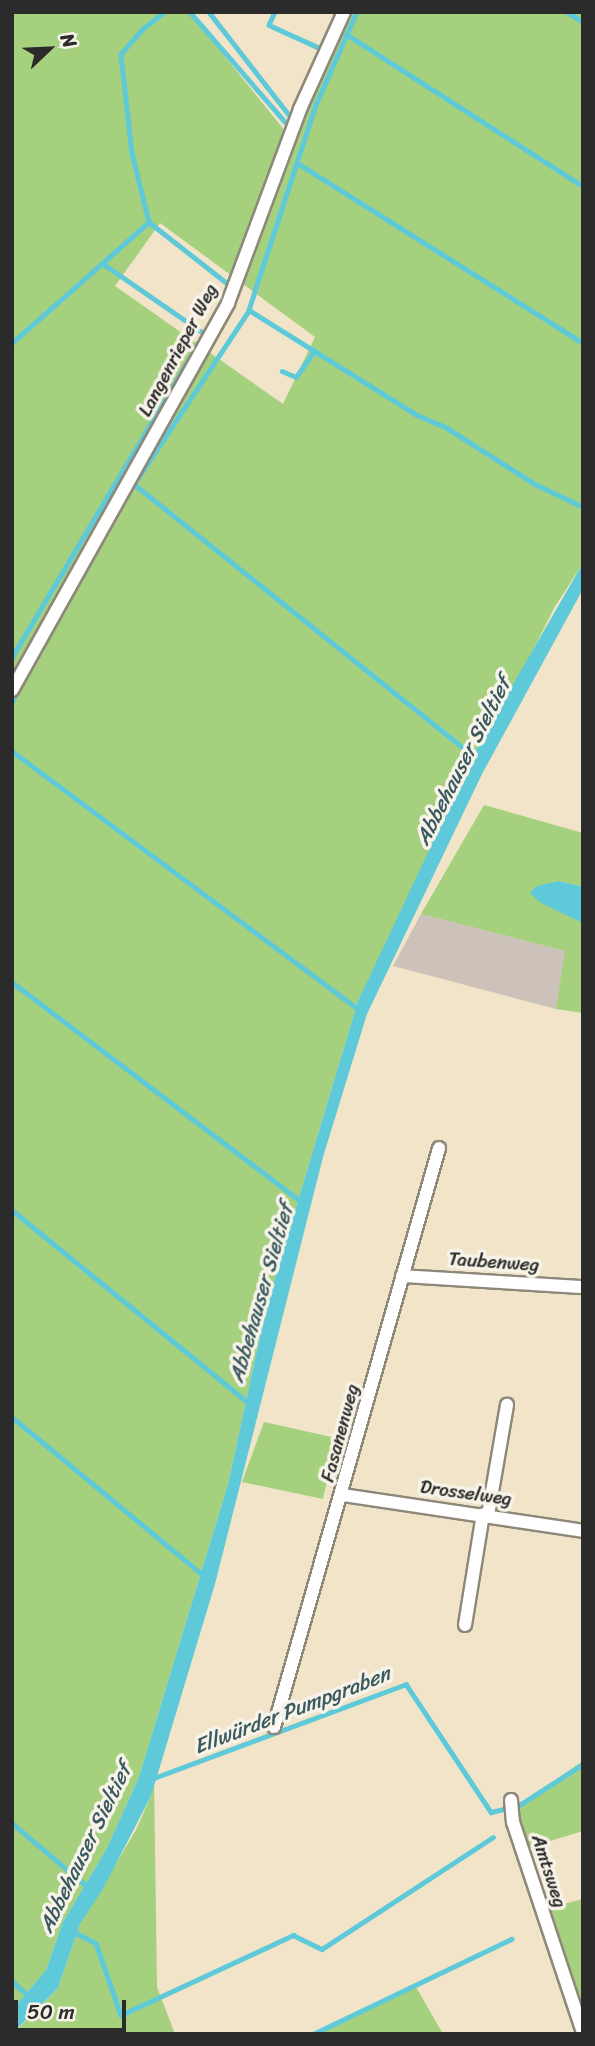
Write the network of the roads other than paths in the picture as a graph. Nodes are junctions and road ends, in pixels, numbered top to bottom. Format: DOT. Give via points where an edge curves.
graph roads {
  1 [pos="344,12"];
  2 [pos="12,690"];
  3 [pos="439,1148"];
  4 [pos="402,1276"];
  5 [pos="583,1287"];
  6 [pos="507,1405"];
  7 [pos="343,1495"];
  8 [pos="486,1515"];
  9 [pos="583,1531"];
  10 [pos="464,1625"];
  11 [pos="274,1727"];
  12 [pos="511,1800"];
  13 [pos="583,2033"];
  1 -- 2 [label="street, Langenrieper Weg" via="300,109 228,303"];
  3 -- 4 [label="street, Fasanenweg"];
  4 -- 5 [label="street, Taubenweg"];
  4 -- 7 [label="street, Fasanenweg"];
  6 -- 8 [label="street"];
  7 -- 8 [label="street, Drosselweg"];
  7 -- 11 [label="street, Fasanenweg"];
  8 -- 9 [label="street, Drosselweg"];
  8 -- 10 [label="street"];
  12 -- 13 [label="street, Amtsweg" via="513,1822"];
}
